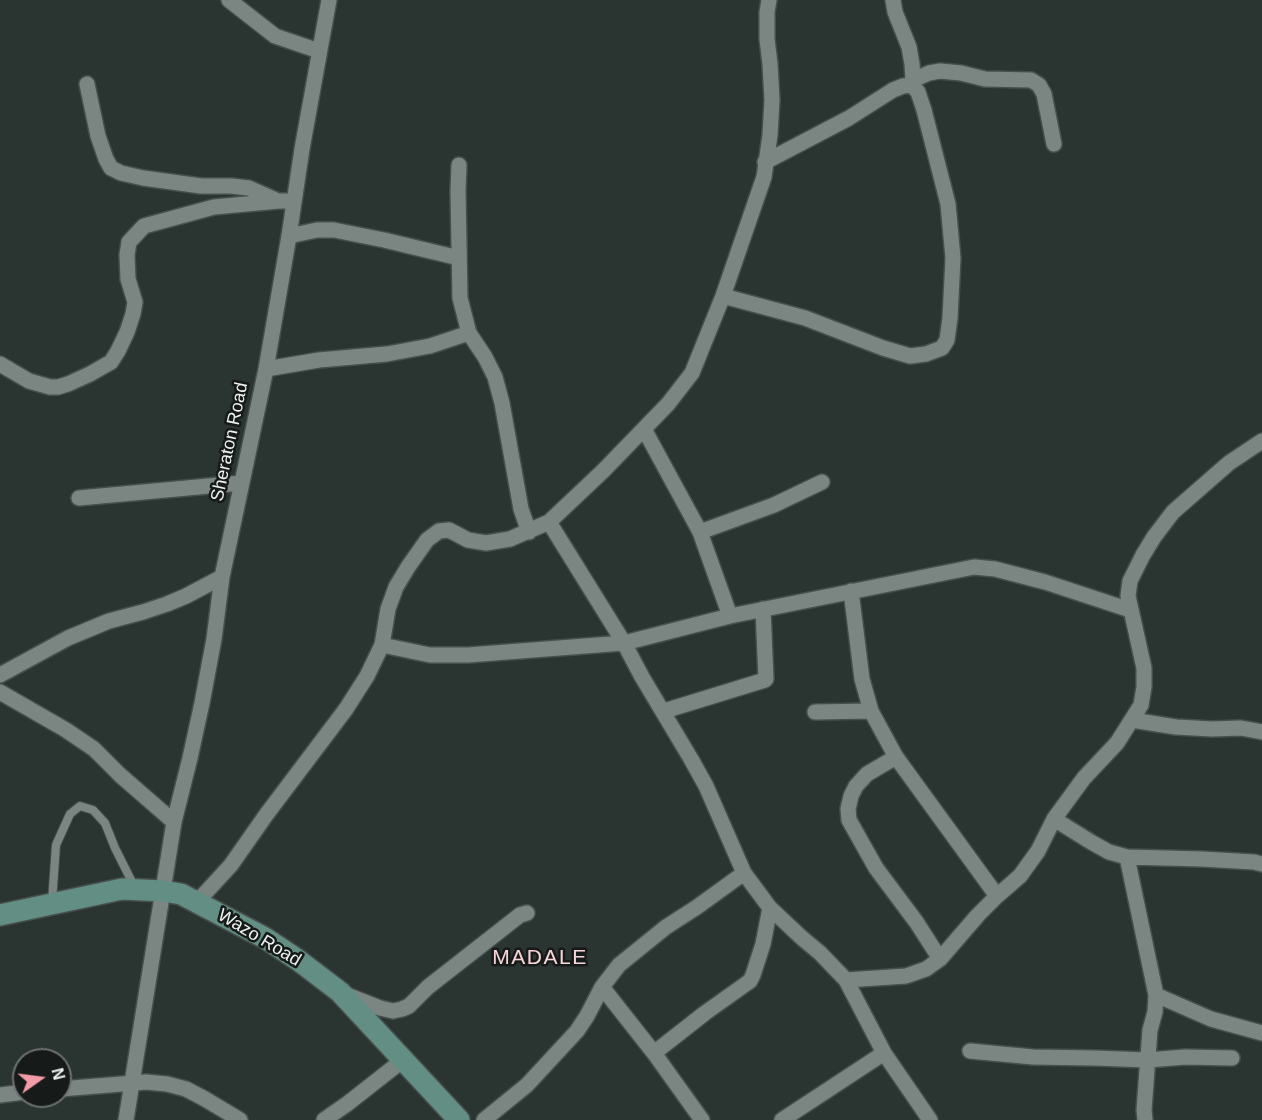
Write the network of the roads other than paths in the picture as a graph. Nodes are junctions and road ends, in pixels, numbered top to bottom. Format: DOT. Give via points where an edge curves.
graph roads {
  1 [pos="229,0"];
  2 [pos="329,0"];
  3 [pos="769,0"];
  4 [pos="892,0"];
  5 [pos="319,51"];
  6 [pos="913,83"];
  7 [pos="87,84"];
  8 [pos="1054,144"];
  9 [pos="765,162"];
  10 [pos="459,165"];
  11 [pos="286,201"];
  12 [pos="289,236"];
  13 [pos="459,258"];
  14 [pos="723,296"];
  15 [pos="469,333"];
  16 [pos="0,364"];
  17 [pos="266,369"];
  18 [pos="644,429"];
  19 [pos="1262,441"];
  20 [pos="822,482"];
  21 [pos="241,483"];
  22 [pos="79,498"];
  23 [pos="549,522"];
  24 [pos="529,532"];
  25 [pos="700,532"];
  26 [pos="222,577"];
  27 [pos="851,591"];
  28 [pos="763,609"];
  29 [pos="1130,610"];
  30 [pos="730,616"];
  31 [pos="624,643"];
  32 [pos="382,645"];
  33 [pos="0,675"];
  34 [pos="0,692"];
  35 [pos="664,711"];
  36 [pos="871,711"];
  37 [pos="815,712"];
  38 [pos="1132,720"];
  39 [pos="1262,732"];
  40 [pos="896,757"];
  41 [pos="1054,819"];
  42 [pos="174,822"];
  43 [pos="1127,857"];
  44 [pos="1262,864"];
  45 [pos="744,873"];
  46 [pos="136,890"];
  47 [pos="163,891"];
  48 [pos="997,896"];
  49 [pos="197,902"];
  50 [pos="52,905"];
  51 [pos="770,908"];
  52 [pos="527,913"];
  53 [pos="0,915"];
  54 [pos="940,959"];
  55 [pos="846,980"];
  56 [pos="602,987"];
  57 [pos="340,992"];
  58 [pos="1156,995"];
  59 [pos="1262,1033"];
  60 [pos="970,1051"];
  61 [pos="654,1053"];
  62 [pos="884,1053"];
  63 [pos="1232,1058"];
  64 [pos="1148,1059"];
  65 [pos="403,1060"];
  66 [pos="131,1083"];
  67 [pos="72,1088"];
  68 [pos="787,1118"];
  69 [pos="126,1120"];
  70 [pos="240,1120"];
  71 [pos="324,1120"];
  72 [pos="459,1120"];
  73 [pos="484,1120"];
  74 [pos="702,1120"];
  75 [pos="930,1120"];
  76 [pos="1145,1120"];
  1 -- 5 [label="street" via="275,36"];
  2 -- 5 [label="street, Sheraton Road"];
  3 -- 9 [label="street" via="767,39 772,100"];
  4 -- 6 [label="street" via="909,48"];
  5 -- 11 [label="street, Sheraton Road"];
  6 -- 8 [label="street" via="940,71 986,79 1030,80 1040,85 1044,94"];
  6 -- 9 [label="street" via="893,90"];
  6 -- 14 [label="street" via="924,110 948,204 953,258 950,318 942,348 910,356 805,318"];
  7 -- 11 [label="street" via="98,136 111,168 143,178 249,188"];
  9 -- 14 [label="street" via="764,177"];
  10 -- 13 [label="street"];
  11 -- 12 [label="street, Sheraton Road"];
  11 -- 16 [label="street" via="214,207 144,226 129,242 127,255 128,279 135,302 133,314 111,362 98,370 68,384 50,387 29,381"];
  12 -- 13 [label="street" via="334,230"];
  12 -- 17 [label="street, Sheraton Road"];
  13 -- 15 [label="street" via="460,298"];
  14 -- 18 [label="street" via="692,373"];
  15 -- 17 [label="street" via="387,354"];
  15 -- 24 [label="street" via="495,377"];
  17 -- 21 [label="street, Sheraton Road"];
  18 -- 23 [label="street"];
  18 -- 25 [label="street"];
  19 -- 29 [label="street" via="1229,463 1173,512 1148,546 1130,581"];
  20 -- 25 [label="street" via="774,505"];
  21 -- 22 [label="street"];
  21 -- 26 [label="street, Sheraton Road"];
  23 -- 24 [label="street"];
  23 -- 31 [label="street"];
  24 -- 32 [label="street" via="486,543 468,540 449,530 427,540 396,587"];
  25 -- 30 [label="street"];
  26 -- 33 [label="street" via="166,604 68,638"];
  26 -- 42 [label="street, Sheraton Road" via="212,649"];
  27 -- 28 [label="street"];
  27 -- 29 [label="street" via="974,567 1046,582"];
  27 -- 36 [label="street" via="862,679"];
  28 -- 30 [label="street"];
  28 -- 35 [label="street" via="765,680"];
  29 -- 38 [label="street" via="1144,668 1141,705"];
  30 -- 31 [label="street"];
  31 -- 32 [label="street" via="459,655 430,655"];
  31 -- 35 [label="street"];
  32 -- 49 [label="street" via="346,709 231,865"];
  34 -- 42 [label="street" via="94,749"];
  35 -- 45 [label="street" via="706,786"];
  36 -- 37 [label="street"];
  36 -- 40 [label="street"];
  38 -- 39 [label="street"];
  38 -- 41 [label="street"];
  40 -- 48 [label="street"];
  40 -- 54 [label="street" via="867,774 856,786 848,809 849,820 876,868"];
  41 -- 43 [label="street" via="1109,852"];
  41 -- 48 [label="street" via="1020,876"];
  42 -- 47 [label="street, Sheraton Road"];
  43 -- 44 [label="street"];
  43 -- 58 [label="street"];
  45 -- 51 [label="street"];
  45 -- 56 [label="street" via="633,952"];
  46 -- 47 [label="main road, Wazo Road"];
  46 -- 50 [label="main road, Wazo Road" via="122,889"];
  46 -- 50 [label="lane" via="105,823 93,810 80,806 70,814 56,845"];
  47 -- 49 [label="main road, Wazo Road"];
  47 -- 66 [label="street, Sheraton Road"];
  48 -- 54 [label="street"];
  49 -- 57 [label="main road, Wazo Road" via="265,938"];
  50 -- 53 [label="main road, Wazo Road"];
  51 -- 55 [label="street"];
  51 -- 61 [label="street" via="750,981"];
  52 -- 57 [label="street" via="402,1009 380,1008"];
  54 -- 55 [label="street" via="906,976"];
  55 -- 62 [label="street"];
  56 -- 61 [label="street"];
  56 -- 73 [label="street" via="587,1016 558,1053"];
  57 -- 65 [label="main road, Wazo Road"];
  58 -- 59 [label="street" via="1211,1019"];
  58 -- 64 [label="street"];
  60 -- 64 [label="street" via="1033,1057"];
  61 -- 74 [label="street"];
  62 -- 68 [label="street"];
  62 -- 75 [label="street"];
  63 -- 64 [label="street"];
  64 -- 76 [label="street"];
  65 -- 71 [label="street"];
  65 -- 72 [label="main road, Wazo Road"];
  66 -- 67 [label="street"];
  66 -- 69 [label="street, Sheraton Road"];
  66 -- 70 [label="street" via="186,1089"];
}
